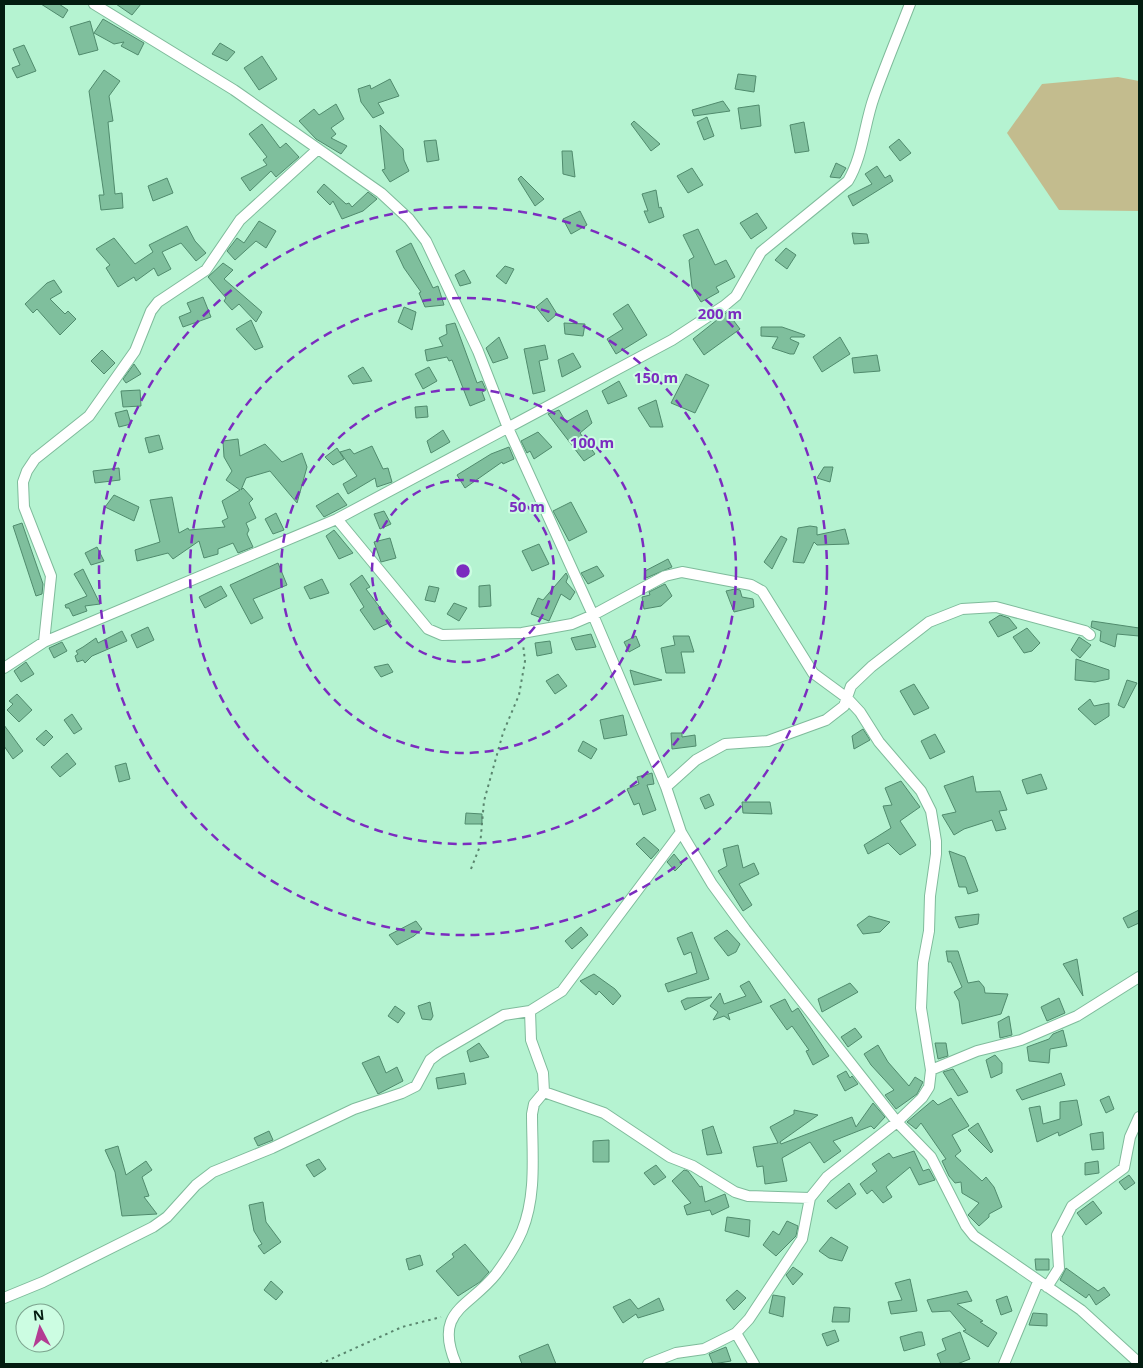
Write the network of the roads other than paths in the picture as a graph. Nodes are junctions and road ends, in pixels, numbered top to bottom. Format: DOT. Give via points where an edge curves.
graph roads {
  1 [pos="94,4"];
  2 [pos="910,4"];
  3 [pos="318,150"];
  4 [pos="508,428"];
  5 [pos="337,519"];
  6 [pos="593,615"];
  7 [pos="1090,635"];
  8 [pos="44,642"];
  9 [pos="4,668"];
  10 [pos="847,698"];
  11 [pos="666,787"];
  12 [pos="680,832"];
  13 [pos="1139,977"];
  14 [pos="530,1011"];
  15 [pos="931,1070"];
  16 [pos="544,1092"];
  17 [pos="1139,1117"];
  18 [pos="897,1122"];
  19 [pos="810,1198"];
  20 [pos="1043,1284"];
  21 [pos="4,1298"];
  22 [pos="736,1333"];
  23 [pos="1139,1363"];
  24 [pos="456,1364"];
  25 [pos="648,1364"];
  26 [pos="754,1364"];
  27 [pos="1004,1364"];
  1 -- 3 [label="street" via="234,90"];
  2 -- 4 [label="street" via="873,98 857,167 848,181 761,252 736,296 724,306 672,340"];
  3 -- 4 [label="street" via="380,193 409,219 426,241 478,351"];
  3 -- 8 [label="street" via="240,220 206,270 158,302 134,351 89,416 35,459 28,471 23,482 24,507 51,576"];
  4 -- 5 [label="street"];
  4 -- 6 [label="street"];
  5 -- 6 [label="street" via="428,629 442,635 522,633 572,624"];
  5 -- 8 [label="street"];
  6 -- 10 [label="street" via="665,576 682,572 751,585 762,591 813,673"];
  6 -- 11 [label="street"];
  7 -- 10 [label="street" via="1084,630 996,607 962,609 929,622 871,667 851,686"];
  8 -- 9 [label="street"];
  10 -- 11 [label="street" via="844,706 826,720 768,741 725,744 696,760"];
  10 -- 15 [label="street" via="921,791 931,811 936,854 923,963 922,1008"];
  11 -- 12 [label="street"];
  12 -- 14 [label="street" via="562,991"];
  12 -- 18 [label="street" via="712,884"];
  13 -- 15 [label="street" via="1077,1016 1021,1040 978,1051"];
  14 -- 16 [label="street" via="531,1040 543,1073"];
  14 -- 21 [label="street" via="504,1015 439,1052 430,1060 416,1086 354,1109 213,1172 153,1227"];
  15 -- 18 [label="street" via="929,1087 922,1098"];
  16 -- 19 [label="street" via="604,1113 670,1158 693,1166 735,1192 748,1196"];
  16 -- 24 [label="street" via="534,1104 532,1114 533,1193 522,1232 496,1274 453,1314 449,1332"];
  17 -- 20 [label="street" via="1130,1137 1124,1168 1072,1206 1057,1236 1058,1268"];
  18 -- 19 [label="street" via="827,1177"];
  18 -- 20 [label="street" via="931,1157 974,1236"];
  19 -- 22 [label="street" via="802,1239 749,1319"];
  20 -- 23 [label="street" via="1081,1310"];
  20 -- 27 [label="street"];
  22 -- 25 [label="street" via="704,1349 676,1353"];
  22 -- 26 [label="street"];
}
